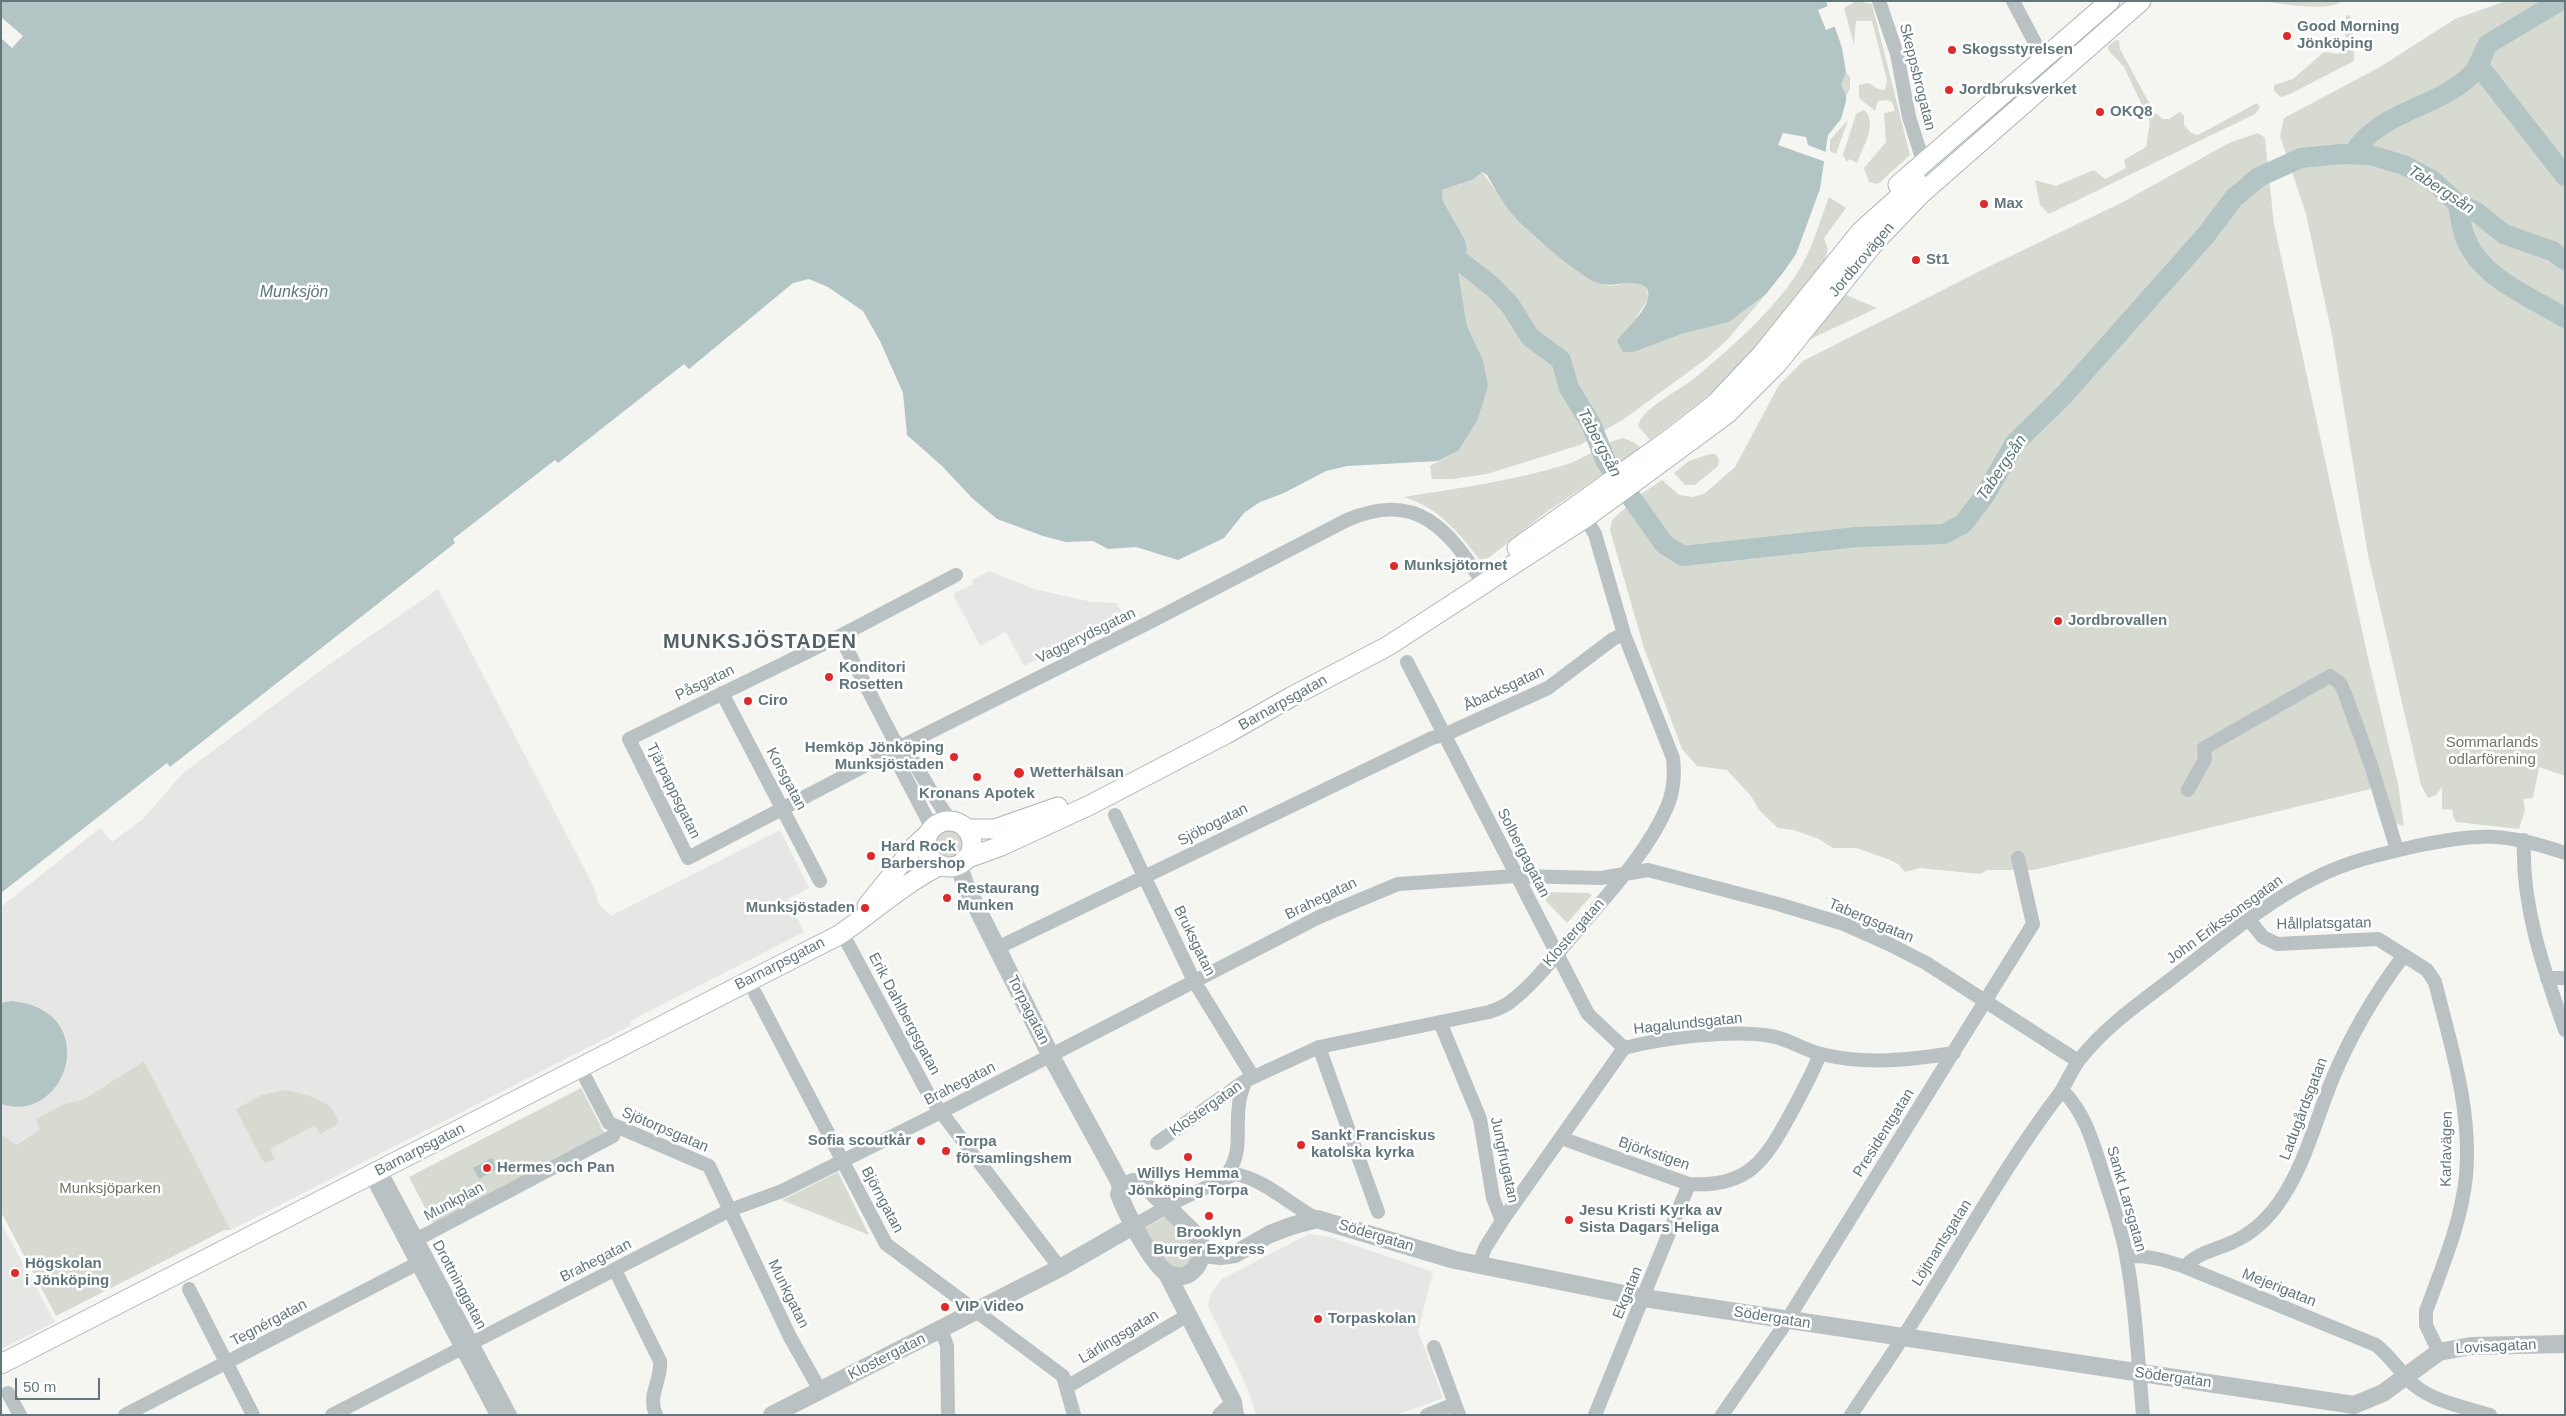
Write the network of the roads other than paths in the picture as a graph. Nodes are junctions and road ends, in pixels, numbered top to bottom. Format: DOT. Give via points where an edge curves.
graph roads {
  1 [pos="1879,1"];
  2 [pos="2012,1"];
  3 [pos="2110,1"];
  4 [pos="2124,1"];
  5 [pos="2141,1"];
  6 [pos="2043,58"];
  7 [pos="1924,161"];
  8 [pos="1861,231"];
  9 [pos="1636,472"];
  10 [pos="1581,511"];
  11 [pos="956,575"];
  12 [pos="1481,580"];
  13 [pos="1624,634"];
  14 [pos="840,636"];
  15 [pos="1407,662"];
  16 [pos="722,693"];
  17 [pos="1444,735"];
  18 [pos="629,739"];
  19 [pos="900,748"];
  20 [pos="2188,790"];
  21 [pos="784,810"];
  22 [pos="1115,815"];
  23 [pos="959,825"];
  24 [pos="931,830"];
  25 [pos="2524,840"];
  26 [pos="2396,850"];
  27 [pos="2565,853"];
  28 [pos="688,858"];
  29 [pos="2018,858"];
  30 [pos="955,863"];
  31 [pos="1626,872"];
  32 [pos="1516,876"];
  33 [pos="1145,877"];
  34 [pos="820,881"];
  35 [pos="2249,920"];
  36 [pos="843,938"];
  37 [pos="997,948"];
  38 [pos="1556,954"];
  39 [pos="2404,955"];
  40 [pos="2547,978"];
  41 [pos="2565,978"];
  42 [pos="1194,981"];
  43 [pos="755,993"];
  44 [pos="1987,1001"];
  45 [pos="1440,1022"];
  46 [pos="2565,1030"];
  47 [pos="1319,1047"];
  48 [pos="1624,1048"];
  49 [pos="1954,1053"];
  50 [pos="1820,1054"];
  51 [pos="1051,1056"];
  52 [pos="2078,1061"];
  53 [pos="586,1079"];
  54 [pos="1249,1079"];
  55 [pos="2062,1090"];
  56 [pos="941,1112"];
  57 [pos="617,1127"];
  58 [pos="1561,1138"];
  59 [pos="1157,1143"];
  60 [pos="1102,1153"];
  61 [pos="843,1160"];
  62 [pos="375,1173"];
  63 [pos="1225,1177"];
  64 [pos="1689,1184"];
  65 [pos="1145,1185"];
  66 [pos="1121,1188"];
  67 [pos="1167,1207"];
  68 [pos="730,1210"];
  69 [pos="1378,1212"];
  70 [pos="1317,1219"];
  71 [pos="1502,1221"];
  72 [pos="1133,1226"];
  73 [pos="411,1242"];
  74 [pos="1203,1254"];
  75 [pos="2127,1256"];
  76 [pos="422,1261"];
  77 [pos="1479,1265"];
  78 [pos="2185,1267"];
  79 [pos="1060,1268"];
  80 [pos="615,1270"];
  81 [pos="1174,1273"];
  82 [pos="189,1289"];
  83 [pos="1644,1298"];
  84 [pos="978,1310"];
  85 [pos="1188,1314"];
  86 [pos="1787,1320"];
  87 [pos="941,1329"];
  88 [pos="1903,1337"];
  89 [pos="2565,1344"];
  90 [pos="467,1345"];
  91 [pos="1434,1347"];
  92 [pos="2439,1352"];
  93 [pos="227,1363"];
  94 [pos="1,1364"];
  95 [pos="2139,1373"];
  96 [pos="2406,1376"];
  97 [pos="1067,1387"];
  98 [pos="820,1390"];
  99 [pos="8,1393"];
  100 [pos="1234,1408"];
  101 [pos="1457,1410"];
  102 [pos="2353,1410"];
  103 [pos="2471,1412"];
  104 [pos="20,1415"];
  105 [pos="126,1415"];
  106 [pos="253,1415"];
  107 [pos="332,1415"];
  108 [pos="497,1415"];
  109 [pos="510,1415"];
  110 [pos="656,1415"];
  111 [pos="772,1415"];
  112 [pos="948,1415"];
  113 [pos="1074,1415"];
  114 [pos="1219,1415"];
  115 [pos="1427,1415"];
  116 [pos="1595,1415"];
  117 [pos="1722,1415"];
  118 [pos="1851,1415"];
  119 [pos="2143,1415"];
  120 [pos="2490,1415"];
  1 -- 7 [label="street, Skeppsbrogatan" via="1897,54 1909,117"];
  2 -- 6 [label="street"];
  3 -- 6 [label="main road"];
  4 -- 8 [label="main road, Jordbrovägen"];
  5 -- 9 [label="main road, Jordbrovägen" via="1922,192 1875,242 1777,364 1728,413"];
  6 -- 7 [label="main road"];
  7 -- 8 [label="main road" via="1882,202"];
  8 -- 9 [label="main road, Jordbrovägen" via="1762,354 1716,402"];
  9 -- 10 [label="main road, Jordbrovägen"];
  10 -- 12 [label="main road, Barnarpsgatan"];
  10 -- 13 [label="street, Klostergatan" via="1594,534"];
  11 -- 14 [label="street, Påsgatan"];
  12 -- 19 [label="street, Vaggerydsgatan" via="1449,535 1432,521 1395,510 1368,512"];
  12 -- 23 [label="main road, Barnarpsgatan" via="1404,629 1100,788 1053,810 995,829"];
  12 -- 30 [label="main road, Barnarpsgatan" via="1388,646 1226,734 1090,805 1001,846"];
  13 -- 17 [label="street, Åbacksgatan" via="1613,638 1548,688"];
  13 -- 31 [label="street, Klostergatan" via="1673,758 1675,774 1666,809"];
  14 -- 16 [label="street, Påsgatan"];
  14 -- 19 [label="street"];
  15 -- 17 [label="street, Solbergagatan"];
  16 -- 18 [label="street, Påsgatan"];
  16 -- 21 [label="street, Korsgatan"];
  17 -- 32 [label="street, Solbergagatan"];
  17 -- 33 [label="street, Sjöbogatan"];
  18 -- 28 [label="street, Tjärpappsgatan"];
  19 -- 21 [label="street, Vaggerydsgatan"];
  19 -- 23 [label="street" via="910,756 934,801"];
  19 -- 24 [label="street" via="897,761"];
  20 -- 26 [label="street" via="2205,760 2204,748 2330,676 2340,683 2345,694 2371,765"];
  21 -- 28 [label="street, Vaggerydsgatan"];
  21 -- 34 [label="street, Korsgatan"];
  22 -- 33 [label="street, Bruksgatan"];
  23 -- 24 [label="main road" via="941,822"];
  23 -- 30 [label="main road" via="971,844"];
  24 -- 30 [label="main road" via="926,840 931,858"];
  24 -- 36 [label="main road, Barnarpsgatan"];
  25 -- 26 [label="street, John Erikssonsgatan" via="2468,836"];
  25 -- 27 [label="street, John Erikssonsgatan"];
  25 -- 40 [label="street" via="2523,865 2528,898"];
  26 -- 35 [label="street, John Erikssonsgatan" via="2318,876"];
  29 -- 44 [label="street, Presidentgatan" via="2033,924"];
  30 -- 36 [label="main road, Barnarpsgatan" via="915,877"];
  30 -- 37 [label="street, Torpagatan"];
  31 -- 32 [label="street, Brahegatan" via="1601,878"];
  31 -- 38 [label="street, Klostergatan"];
  31 -- 44 [label="street, Tabergsgatan" via="1648,870 1844,924 1926,963"];
  32 -- 38 [label="street, Solbergagatan"];
  32 -- 42 [label="street, Brahegatan" via="1398,884 1319,917"];
  33 -- 37 [label="street, Sjöbogatan"];
  33 -- 42 [label="street, Bruksgatan"];
  35 -- 39 [label="street, Hållplatsgatan" via="2263,937 2277,944 2370,938 2378,939"];
  35 -- 52 [label="street, John Erikssonsgatan" via="2110,1028"];
  36 -- 56 [label="street, Erik Dahlbergsgatan"];
  36 -- 62 [label="main road, Barnarpsgatan"];
  37 -- 51 [label="street, Torpagatan"];
  38 -- 45 [label="street, Klostergatan" via="1508,1003 1489,1012"];
  38 -- 48 [label="street, Solbergagatan" via="1588,1014"];
  39 -- 78 [label="street, Ladugårdsgatan" via="2376,993 2351,1037 2305,1158 2277,1206 2236,1241 2200,1256"];
  39 -- 92 [label="street, Karlavägen" via="2427,970 2435,982 2465,1113 2466,1176 2460,1209 2451,1244 2426,1311 2428,1330"];
  40 -- 41 [label="street"];
  40 -- 46 [label="street"];
  42 -- 51 [label="street, Brahegatan"];
  42 -- 54 [label="street, Bruksgatan"];
  43 -- 61 [label="street, Björngatan"];
  44 -- 49 [label="street, Presidentgatan"];
  44 -- 52 [label="street, Tabergsgatan"];
  45 -- 47 [label="street, Klostergatan"];
  45 -- 71 [label="street, Jungfrugatan" via="1480,1119 1493,1198"];
  47 -- 54 [label="street, Klostergatan"];
  47 -- 69 [label="street"];
  48 -- 50 [label="street, Hagalundsgatan" via="1701,1036 1751,1034 1787,1040"];
  48 -- 58 [label="street, Hagalundsgatan"];
  49 -- 50 [label="street, Hagalundsgatan" via="1908,1060 1869,1061"];
  49 -- 86 [label="street, Presidentgatan"];
  50 -- 64 [label="street, Björkstigen" via="1774,1144 1758,1165 1724,1183"];
  51 -- 56 [label="street, Brahegatan"];
  51 -- 60 [label="street, Torpagatan"];
  52 -- 55 [label="street, John Erikssonsgatan"];
  53 -- 57 [label="street, Sjötorpsgatan" via="609,1123"];
  54 -- 59 [label="street, Klostergatan"];
  54 -- 63 [label="street" via="1238,1104 1238,1153 1234,1166"];
  55 -- 75 [label="street, Sankt Larsgatan" via="2072,1099 2094,1147"];
  55 -- 88 [label="street, Löjtnantsgatan" via="1966,1232"];
  56 -- 61 [label="street, Brahegatan"];
  56 -- 79 [label="street, Erik Dahlbergsgatan"];
  57 -- 68 [label="street, Sjötorpsgatan" via="709,1166"];
  57 -- 73 [label="street, Munkplan" via="612,1136"];
  58 -- 64 [label="street, Björkstigen"];
  58 -- 71 [label="street, Hagalundsgatan"];
  60 -- 65 [label="street, Torpagatan"];
  60 -- 66 [label="street, Torpagatan"];
  61 -- 68 [label="street, Brahegatan" via="782,1191"];
  61 -- 84 [label="street, Björngatan" via="886,1244"];
  62 -- 73 [label="street, Drottninggatan"];
  62 -- 94 [label="main road, Barnarpsgatan"];
  63 -- 67 [label="street"];
  63 -- 70 [label="street" via="1235,1174 1258,1181"];
  64 -- 83 [label="street, Ekgatan"];
  65 -- 66 [label="street" via="1133,1182"];
  65 -- 67 [label="street, Torpagatan"];
  66 -- 72 [label="street, Torpagatan" via="1119,1194"];
  67 -- 72 [label="street"];
  67 -- 74 [label="street, Torpagatan" via="1198,1237"];
  68 -- 80 [label="street, Brahegatan"];
  68 -- 98 [label="street, Munkgatan" via="790,1337"];
  70 -- 74 [label="street, Södergatan" via="1270,1234 1235,1254"];
  70 -- 77 [label="street, Södergatan"];
  71 -- 77 [label="street, Hagalundsgatan" via="1485,1248"];
  72 -- 79 [label="street, Klostergatan"];
  72 -- 81 [label="street, Torpagatan"];
  73 -- 76 [label="street, Drottninggatan"];
  74 -- 81 [label="street" via="1192,1272"];
  75 -- 78 [label="street, Mejerigatan" via="2159,1258"];
  75 -- 95 [label="street, Sankt Larsgatan"];
  76 -- 90 [label="street, Drottninggatan"];
  76 -- 93 [label="street, Tegnérgatan"];
  77 -- 83 [label="street, Södergatan"];
  78 -- 96 [label="street, Mejerigatan" via="2376,1345"];
  79 -- 84 [label="street, Klostergatan"];
  80 -- 90 [label="street, Brahegatan"];
  80 -- 110 [label="street" via="660,1361 661,1370 652,1406"];
  81 -- 85 [label="street" via="1178,1297"];
  82 -- 93 [label="street"];
  83 -- 86 [label="street, Södergatan"];
  83 -- 116 [label="street, Ekgatan"];
  84 -- 87 [label="street, Klostergatan"];
  84 -- 97 [label="street, Björngatan" via="1063,1376"];
  85 -- 97 [label="street, Lärlingsgatan"];
  85 -- 100 [label="street"];
  86 -- 88 [label="street, Södergatan"];
  86 -- 117 [label="street, Presidentgatan"];
  87 -- 98 [label="street, Klostergatan"];
  87 -- 112 [label="street" via="947,1346"];
  88 -- 95 [label="street, Södergatan"];
  88 -- 118 [label="street, Löjtnantsgatan"];
  89 -- 92 [label="street, Lovisagatan" via="2471,1346"];
  90 -- 107 [label="street, Brahegatan"];
  90 -- 108 [label="street, Drottninggatan"];
  90 -- 109 [label="street, Drottninggatan"];
  91 -- 101 [label="street"];
  92 -- 96 [label="street, Lovisagatan"];
  93 -- 105 [label="street, Tegnérgatan"];
  93 -- 106 [label="street"];
  95 -- 102 [label="street, Södergatan"];
  95 -- 119 [label="street, Sankt Larsgatan"];
  96 -- 102 [label="street, Lovisagatan"];
  96 -- 103 [label="street, Mejerigatan" via="2426,1393"];
  97 -- 113 [label="street, Björngatan"];
  98 -- 111 [label="street, Klostergatan"];
  99 -- 104 [label="street"];
  100 -- 114 [label="street"];
  101 -- 115 [label="street"];
  103 -- 120 [label="street, Mejerigatan"];
}
